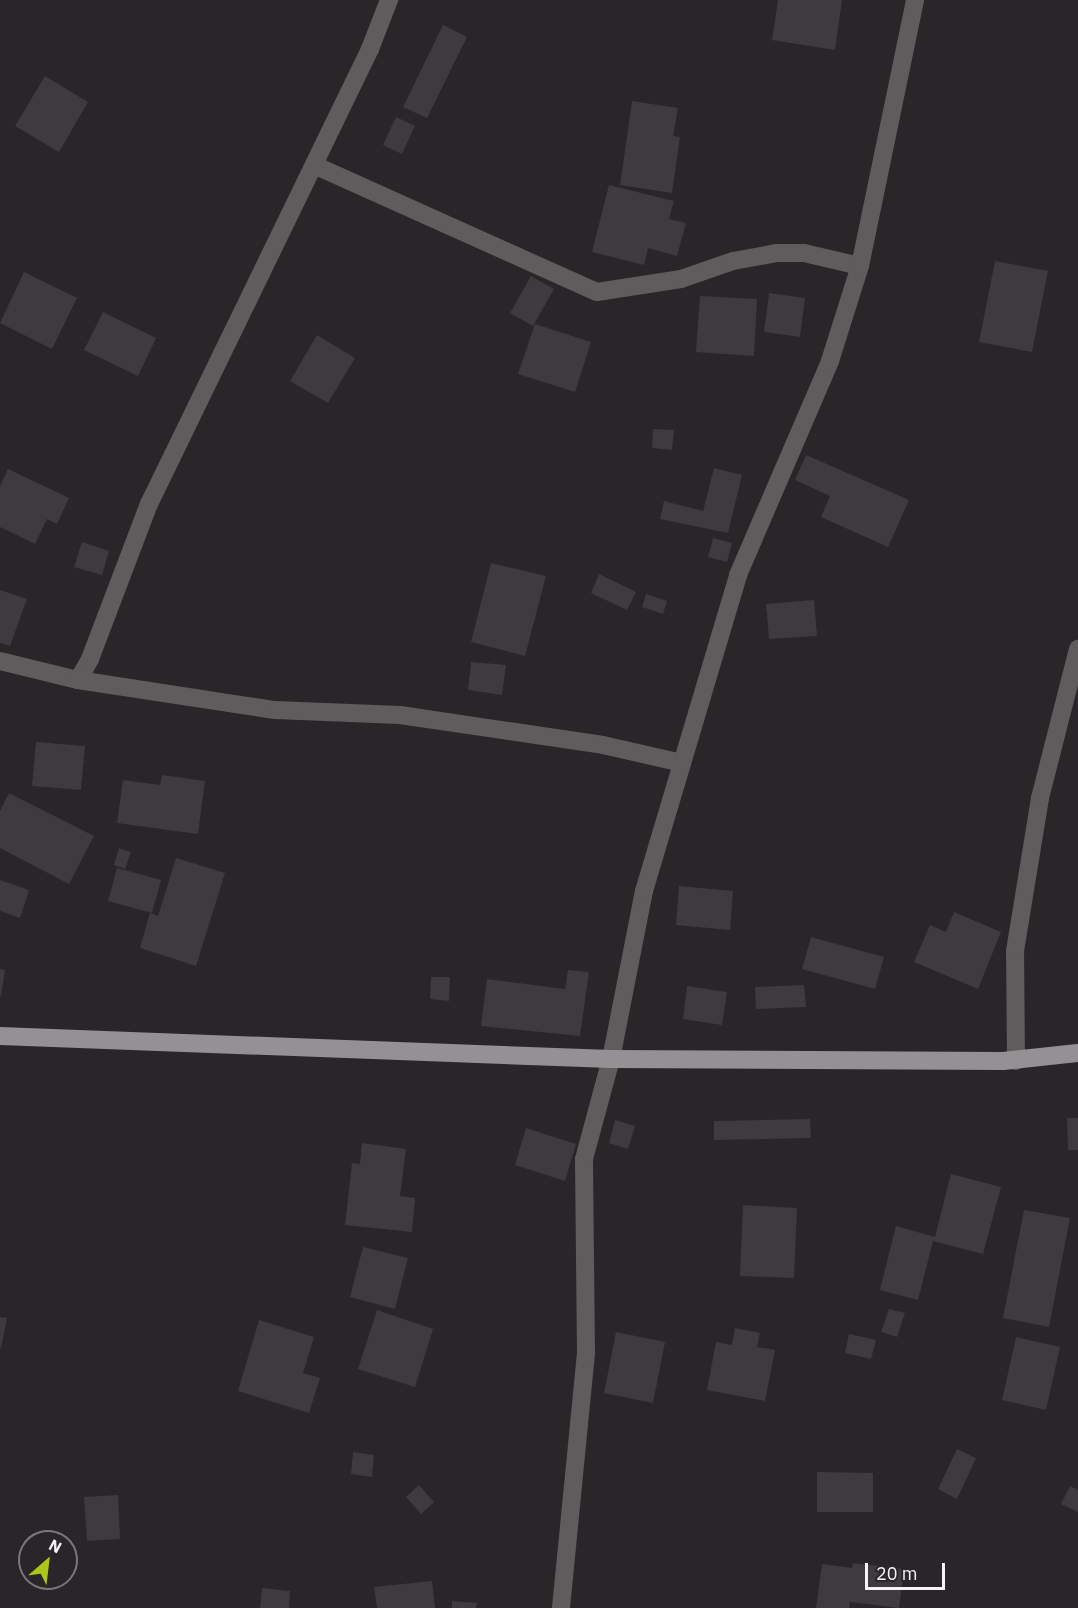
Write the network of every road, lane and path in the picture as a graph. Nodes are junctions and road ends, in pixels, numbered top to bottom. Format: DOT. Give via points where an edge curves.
graph roads {
  1 [pos="389,0"];
  2 [pos="915,0"];
  3 [pos="314,165"];
  4 [pos="860,266"];
  5 [pos="1078,649"];
  6 [pos="0,661"];
  7 [pos="78,680"];
  8 [pos="682,763"];
  9 [pos="0,1036"];
  10 [pos="1078,1053"];
  11 [pos="611,1059"];
  12 [pos="1016,1060"];
  13 [pos="561,1608"];
  1 -- 3 [label="street"];
  2 -- 4 [label="street"];
  3 -- 4 [label="street" via="597,292 681,279 733,261 777,253 804,253"];
  3 -- 7 [label="street" via="149,504 90,659"];
  4 -- 8 [label="street" via="830,361 738,575"];
  5 -- 12 [label="street" via="1040,798 1015,951"];
  6 -- 7 [label="street"];
  7 -- 8 [label="street" via="275,711 400,715 603,745"];
  8 -- 11 [label="street" via="644,891"];
  9 -- 11 [label="main road"];
  10 -- 12 [label="main road"];
  11 -- 12 [label="main road"];
  11 -- 13 [label="street" via="584,1159 586,1353"];
}
